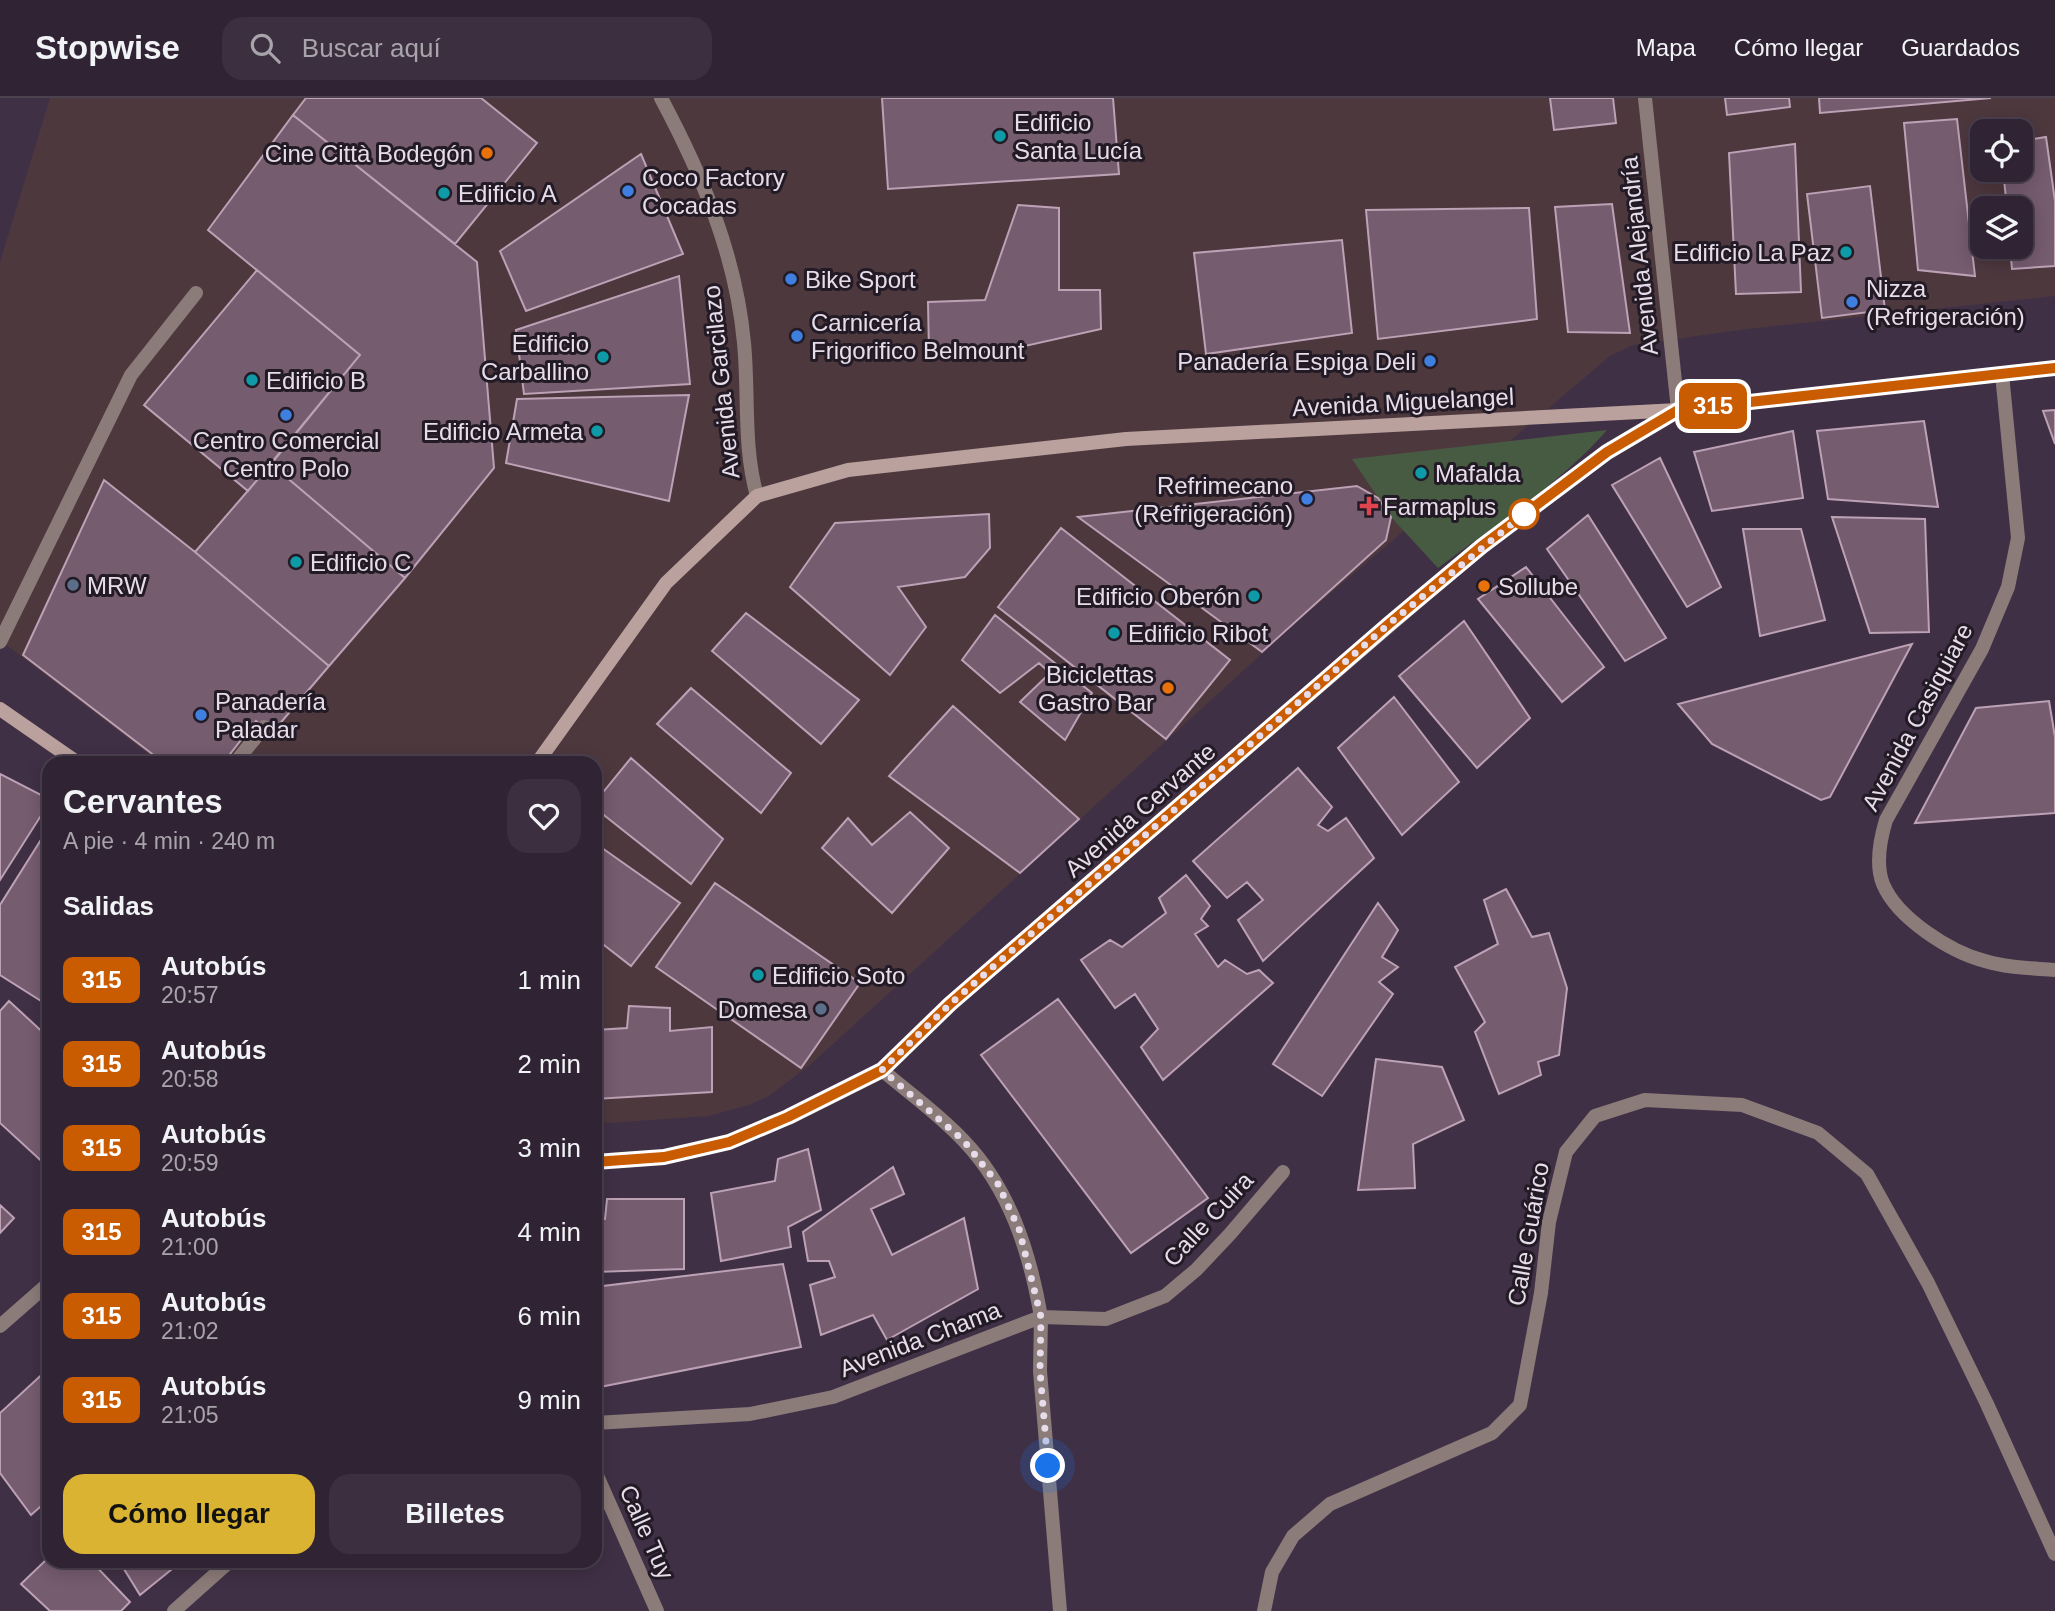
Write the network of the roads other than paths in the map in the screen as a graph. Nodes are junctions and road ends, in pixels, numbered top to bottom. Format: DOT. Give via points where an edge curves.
graph roads {
  1 [pos="661,98"];
  2 [pos="1645,98"];
  3 [pos="195,293"];
  4 [pos="2055,368"];
  5 [pos="2002,374"];
  6 [pos="1678,410"];
  7 [pos="758,496"];
  8 [pos="0,642"];
  9 [pos="0,709"];
  10 [pos="264,727"];
  11 [pos="68,756"];
  12 [pos="241,756"];
  13 [pos="542,756"];
  14 [pos="2055,970"];
  15 [pos="882,1070"];
  16 [pos="602,1161"];
  17 [pos="1283,1172"];
  18 [pos="42,1289"];
  19 [pos="1041,1317"];
  20 [pos="0,1326"];
  21 [pos="602,1423"];
  22 [pos="602,1487"];
  23 [pos="2055,1554"];
  24 [pos="221,1568"];
  25 [pos="186,1597"];
  26 [pos="174,1611"];
  27 [pos="195,1611"];
  28 [pos="657,1611"];
  29 [pos="1060,1611"];
  30 [pos="1264,1611"];
  1 -- 7 [label="street, Avenida Garcilazo" via="691,155 730,265 744,341 749,444"];
  2 -- 6 [label="street, Avenida Alejandría"];
  3 -- 8 [label="street" via="131,375"];
  4 -- 5 [label="street, Avenida Miguelangel"];
  5 -- 6 [label="street, Avenida Miguelangel"];
  5 -- 14 [label="street, Avenida Casiquiare" via="2018,538 2008,587 1983,649 1885,820 1879,862 1890,897 1940,941 1983,961"];
  6 -- 7 [label="street, Avenida Miguelangel" via="1126,439 848,470"];
  6 -- 15 [label="street, Avenida Cervante" via="1596,460 1482,546 950,1004"];
  7 -- 13 [label="street, Avenida Garcilazo" via="666,583"];
  9 -- 11 [label="street"];
  10 -- 12 [label="street"];
  15 -- 16 [label="street, Avenida Cervante" via="729,1142 664,1157"];
  15 -- 19 [label="street" via="964,1141 998,1184 1019,1229"];
  17 -- 19 [label="street, Calle Cuira" via="1196,1270 1165,1296 1106,1319"];
  18 -- 20 [label="street"];
  19 -- 21 [label="street, Avenida Chama" via="833,1397 750,1414"];
  19 -- 29 [label="street" via="1040,1371"];
  22 -- 28 [label="street, Calle Tuy"];
  23 -- 30 [label="street, Calle Guárico" via="1928,1283 1867,1174 1818,1133 1742,1105 1645,1100 1595,1116 1566,1152 1549,1222 1520,1405 1492,1433 1330,1504 1293,1536 1272,1572"];
  24 -- 25 [label="street"];
  25 -- 26 [label="street"];
  25 -- 27 [label="street"];
}
